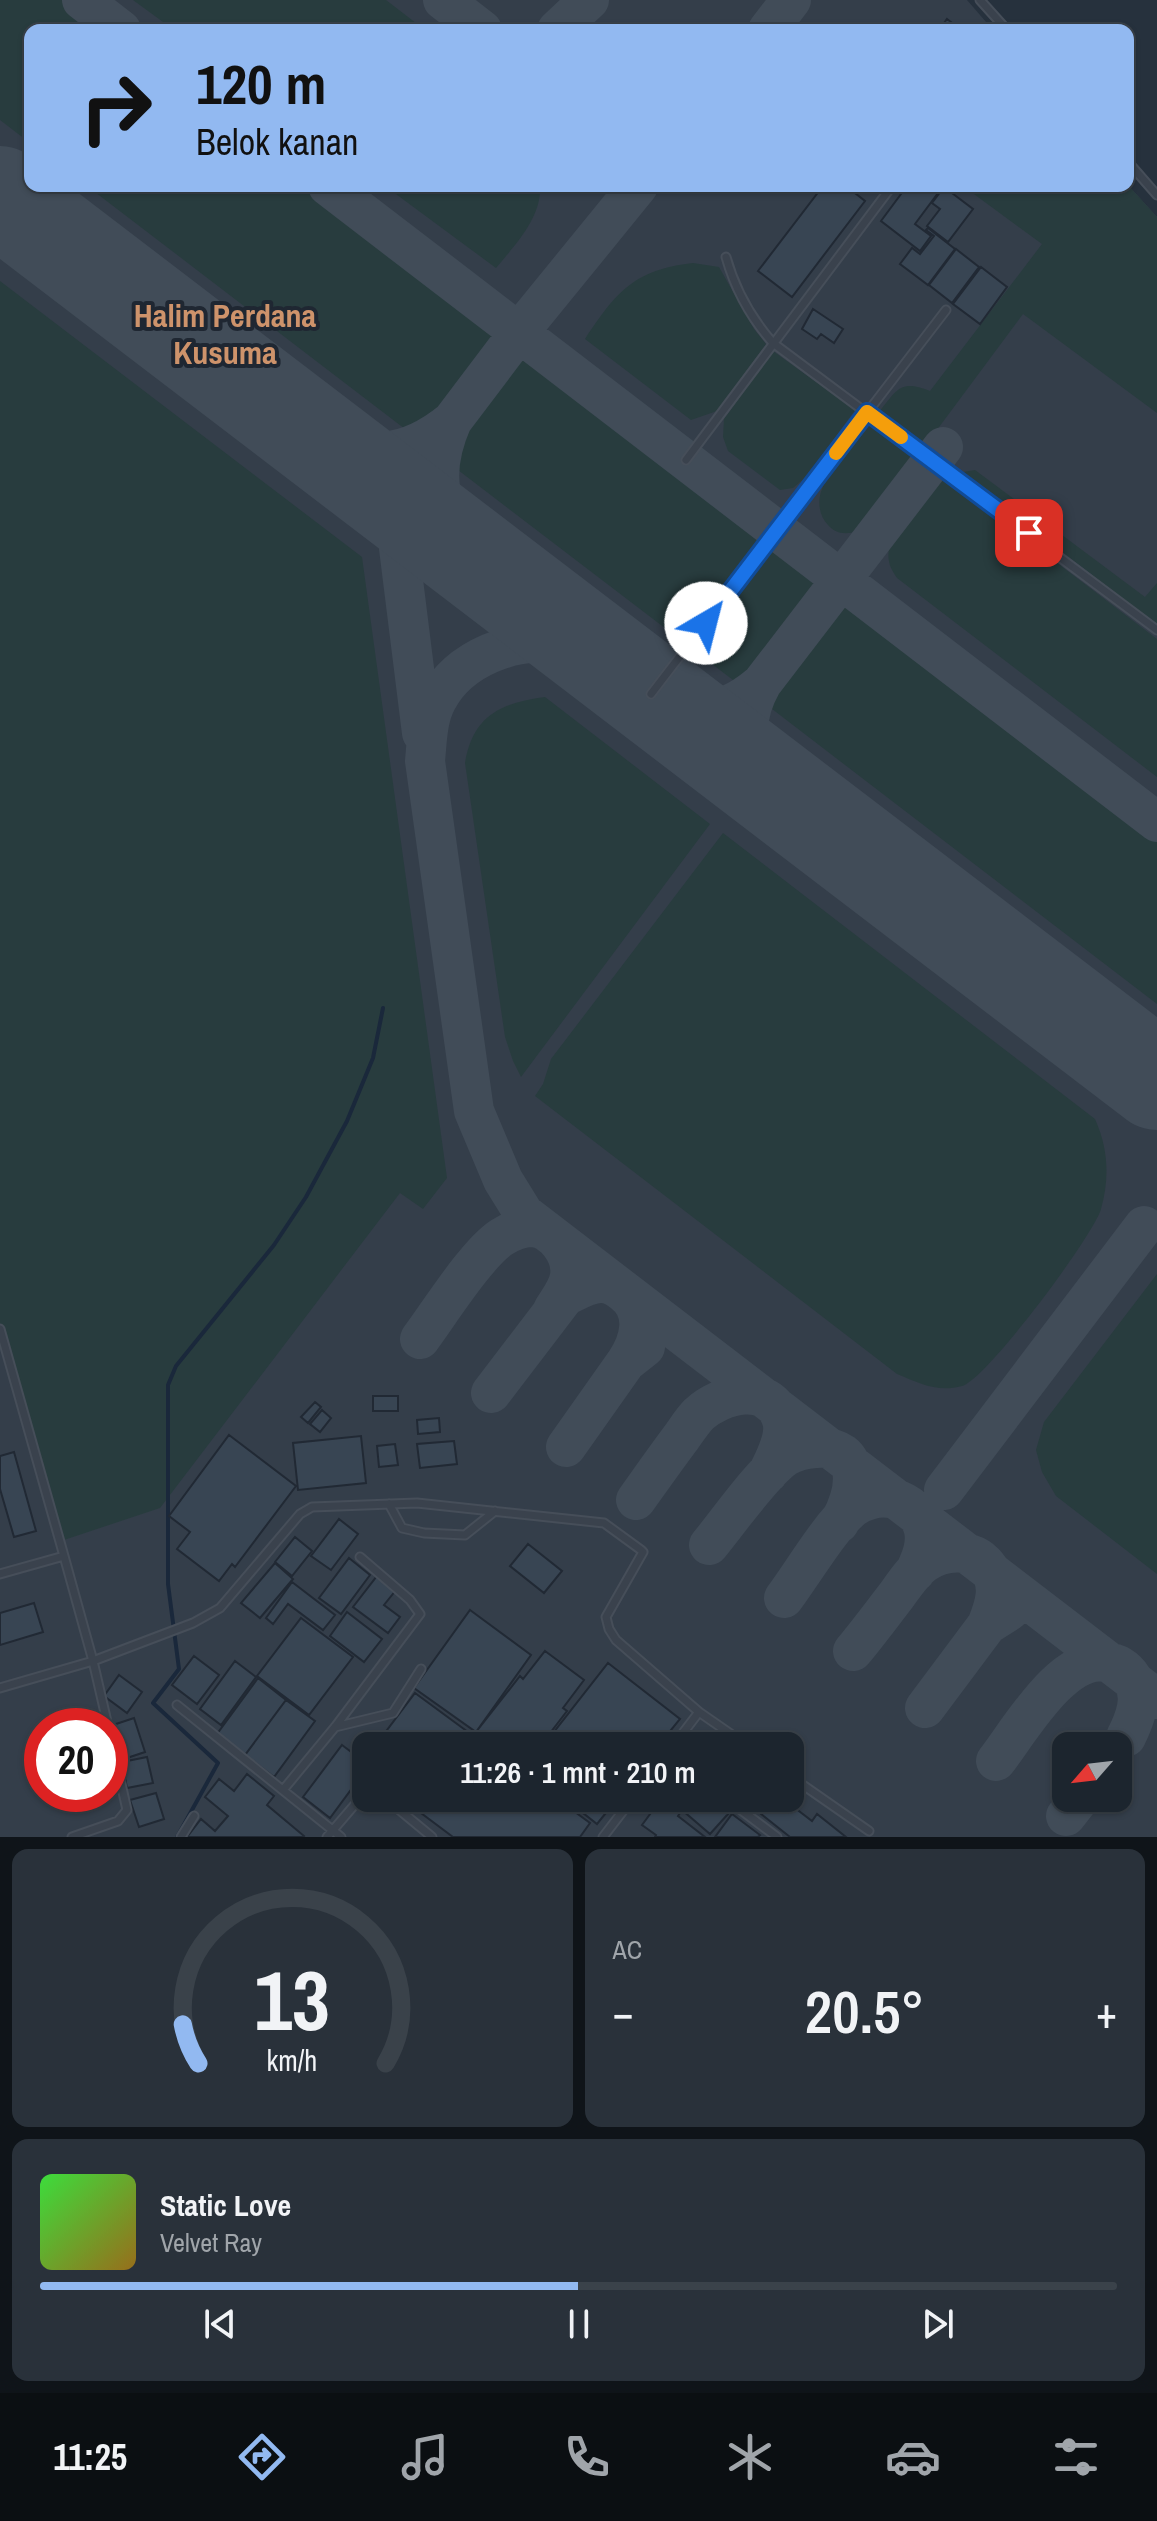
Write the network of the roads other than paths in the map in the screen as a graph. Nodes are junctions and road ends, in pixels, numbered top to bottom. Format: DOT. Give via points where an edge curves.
graph roads {
  1 [pos="980,0"];
  2 [pos="1002,24"];
  3 [pos="1134,169"];
  4 [pos="887,192"];
  5 [pos="1157,195"];
  6 [pos="726,257"];
  7 [pos="946,310"];
  8 [pos="773,343"];
  9 [pos="867,412"];
  10 [pos="686,460"];
  11 [pos="1157,630"];
  12 [pos="651,694"];
  13 [pos="0,1329"];
  14 [pos="389,1504"];
  15 [pos="495,1511"];
  16 [pos="64,1556"];
  17 [pos="360,1557"];
  18 [pos="0,1574"];
  19 [pos="93,1661"];
  20 [pos="421,1669"];
  21 [pos="0,1688"];
  22 [pos="177,1705"];
  23 [pos="104,1708"];
  24 [pos="699,1712"];
  25 [pos="335,1727"];
  26 [pos="684,1732"];
  27 [pos="728,1732"];
  28 [pos="804,1786"];
  29 [pos="283,1790"];
  30 [pos="352,1808"];
  31 [pos="125,1812"];
  32 [pos="402,1812"];
  33 [pos="622,1812"];
  34 [pos="744,1812"];
  35 [pos="194,1816"];
  36 [pos="869,1831"];
  37 [pos="330,1834"];
  38 [pos="72,1837"];
  39 [pos="181,1837"];
  40 [pos="341,1837"];
  41 [pos="432,1837"];
  42 [pos="603,1837"];
  43 [pos="777,1837"];
  1 -- 2 [label="lane"];
  3 -- 5 [label="lane"];
  4 -- 8 [label="lane"];
  6 -- 8 [label="lane" via="745,305"];
  7 -- 9 [label="lane"];
  8 -- 9 [label="lane"];
  8 -- 10 [label="lane"];
  9 -- 11 [label="lane"];
  9 -- 12 [label="lane"];
  13 -- 16 [label="lane"];
  14 -- 15 [label="lane"];
  14 -- 15 [label="lane" via="402,1528 424,1533 465,1535"];
  14 -- 19 [label="lane" via="312,1507 300,1514 220,1608"];
  15 -- 24 [label="lane" via="604,1523 641,1550 606,1617 609,1629"];
  16 -- 18 [label="lane"];
  16 -- 19 [label="lane"];
  17 -- 25 [label="lane" via="420,1614"];
  19 -- 21 [label="lane"];
  19 -- 23 [label="lane"];
  20 -- 25 [label="lane" via="393,1713"];
  22 -- 29 [label="lane"];
  24 -- 26 [label="lane"];
  24 -- 27 [label="lane"];
  25 -- 29 [label="lane"];
  28 -- 36 [label="lane"];
  29 -- 37 [label="lane"];
  30 -- 37 [label="lane"];
  31 -- 38 [label="lane" via="118,1821"];
  32 -- 41 [label="lane"];
  33 -- 42 [label="lane"];
  34 -- 43 [label="lane"];
  35 -- 39 [label="lane"];
  37 -- 40 [label="lane"];
}
